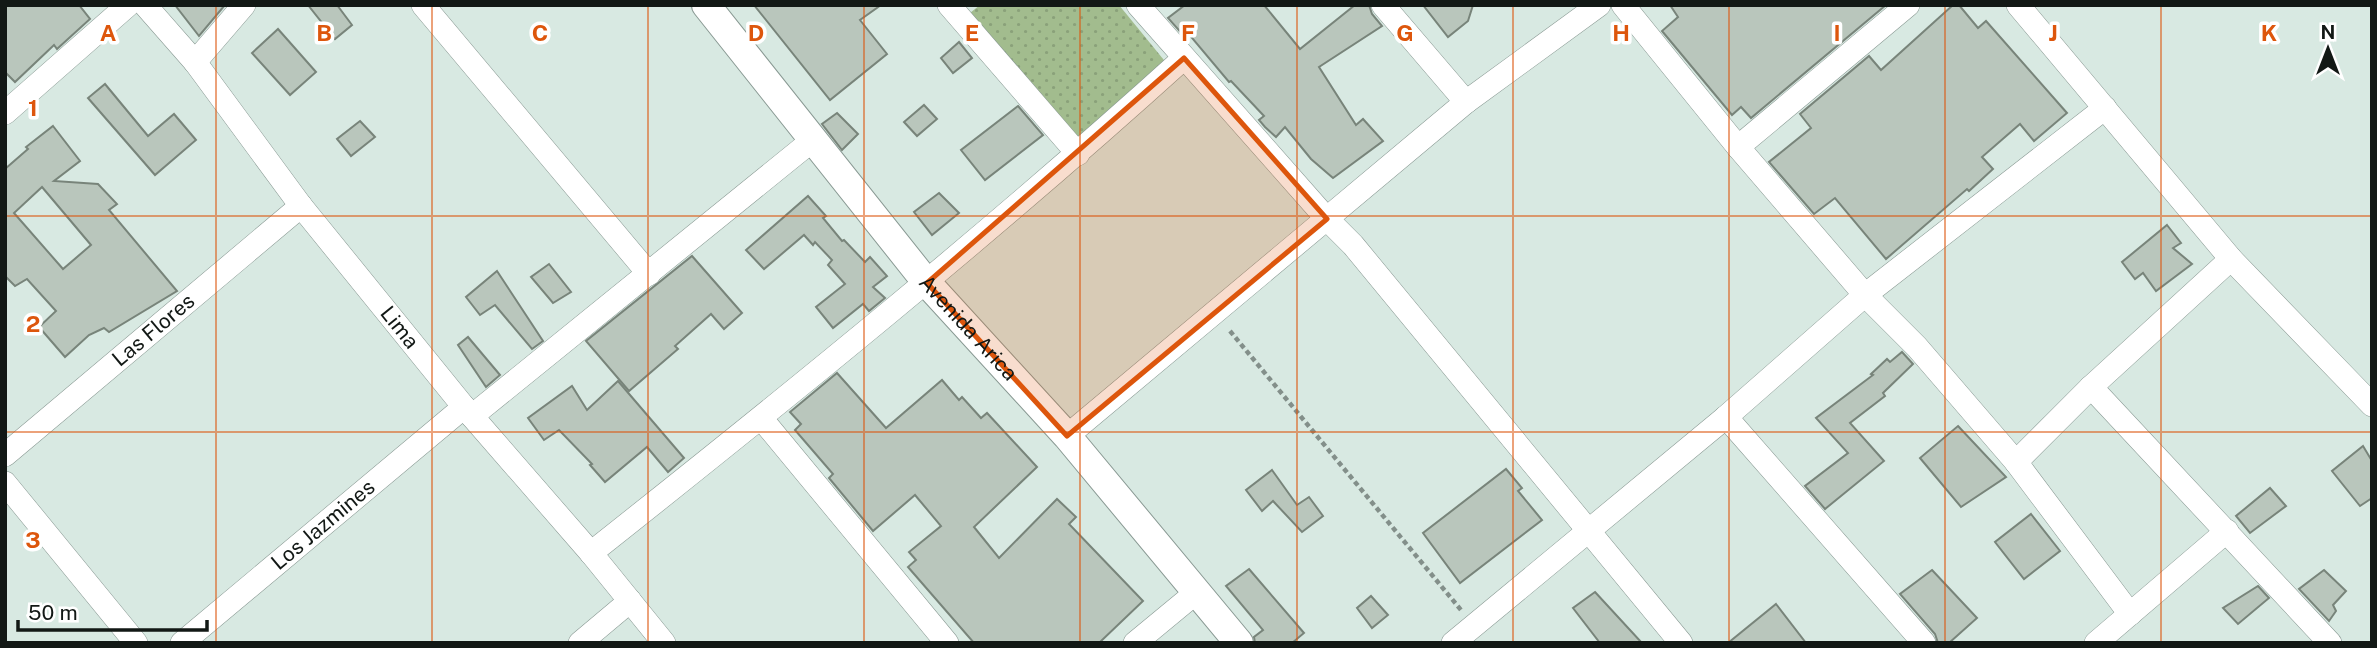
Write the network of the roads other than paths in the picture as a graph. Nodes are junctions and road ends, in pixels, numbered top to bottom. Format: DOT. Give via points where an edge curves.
graph roads {
  1 [pos="128,5"];
  2 [pos="145,5"];
  3 [pos="244,5"];
  4 [pos="423,5"];
  5 [pos="706,5"];
  6 [pos="1138,5"];
  7 [pos="1383,5"];
  8 [pos="1599,5"];
  9 [pos="1623,5"];
  10 [pos="1908,5"];
  11 [pos="2018,5"];
  12 [pos="954,7"];
  13 [pos="1184,58"];
  14 [pos="195,62"];
  15 [pos="1466,102"];
  16 [pos="2105,108"];
  17 [pos="5,113"];
  18 [pos="814,139"];
  19 [pos="1738,147"];
  20 [pos="1078,154"];
  21 [pos="301,206"];
  22 [pos="1327,219"];
  23 [pos="2231,259"];
  24 [pos="649,274"];
  25 [pos="927,283"];
  26 [pos="1865,295"];
  27 [pos="2091,387"];
  28 [pos="2372,405"];
  29 [pos="468,411"];
  30 [pos="1726,417"];
  31 [pos="761,418"];
  32 [pos="1067,436"];
  33 [pos="5,455"];
  34 [pos="2016,462"];
  35 [pos="5,483"];
  36 [pos="1589,531"];
  37 [pos="2227,531"];
  38 [pos="591,553"];
  39 [pos="1198,592"];
  40 [pos="630,601"];
  41 [pos="2130,614"];
  42 [pos="136,643"];
  43 [pos="182,643"];
  44 [pos="580,643"];
  45 [pos="664,643"];
  46 [pos="947,643"];
  47 [pos="1135,643"];
  48 [pos="1239,643"];
  49 [pos="1452,643"];
  50 [pos="1681,643"];
  51 [pos="1924,643"];
  52 [pos="2096,643"];
  53 [pos="2330,643"];
  1 -- 17 [label="street"];
  2 -- 14 [label="street, Lima"];
  3 -- 14 [label="street"];
  4 -- 24 [label="street"];
  5 -- 18 [label="street, Avenida Arica"];
  6 -- 13 [label="street"];
  7 -- 15 [label="street"];
  8 -- 15 [label="street"];
  9 -- 19 [label="street"];
  10 -- 19 [label="street"];
  11 -- 16 [label="street"];
  12 -- 20 [label="street"];
  13 -- 20 [label="street"];
  13 -- 22 [label="street"];
  14 -- 21 [label="street, Lima"];
  15 -- 22 [label="street"];
  16 -- 23 [label="street"];
  16 -- 26 [label="street"];
  18 -- 24 [label="street, Los Jazmines"];
  18 -- 25 [label="street, Avenida Arica"];
  19 -- 26 [label="street"];
  20 -- 25 [label="street"];
  21 -- 29 [label="street, Lima"];
  21 -- 33 [label="street, Las Flores"];
  22 -- 32 [label="street"];
  22 -- 36 [label="street"];
  23 -- 27 [label="street"];
  23 -- 28 [label="street"];
  24 -- 29 [label="street, Los Jazmines"];
  25 -- 31 [label="street"];
  25 -- 32 [label="street, Avenida Arica"];
  26 -- 30 [label="street"];
  26 -- 34 [label="street" via="1917,347"];
  27 -- 34 [label="street"];
  27 -- 37 [label="street"];
  29 -- 38 [label="street, Lima"];
  29 -- 43 [label="street, Los Jazmines"];
  30 -- 36 [label="street"];
  30 -- 51 [label="street"];
  31 -- 38 [label="street"];
  31 -- 46 [label="street"];
  32 -- 39 [label="street, Avenida Arica"];
  34 -- 41 [label="street"];
  35 -- 42 [label="street"];
  36 -- 49 [label="street"];
  36 -- 50 [label="street"];
  37 -- 41 [label="street"];
  37 -- 53 [label="street"];
  38 -- 40 [label="street, Lima"];
  39 -- 47 [label="street"];
  39 -- 48 [label="street, Avenida Arica"];
  40 -- 44 [label="street"];
  40 -- 45 [label="street, Lima"];
  41 -- 52 [label="street"];
}
